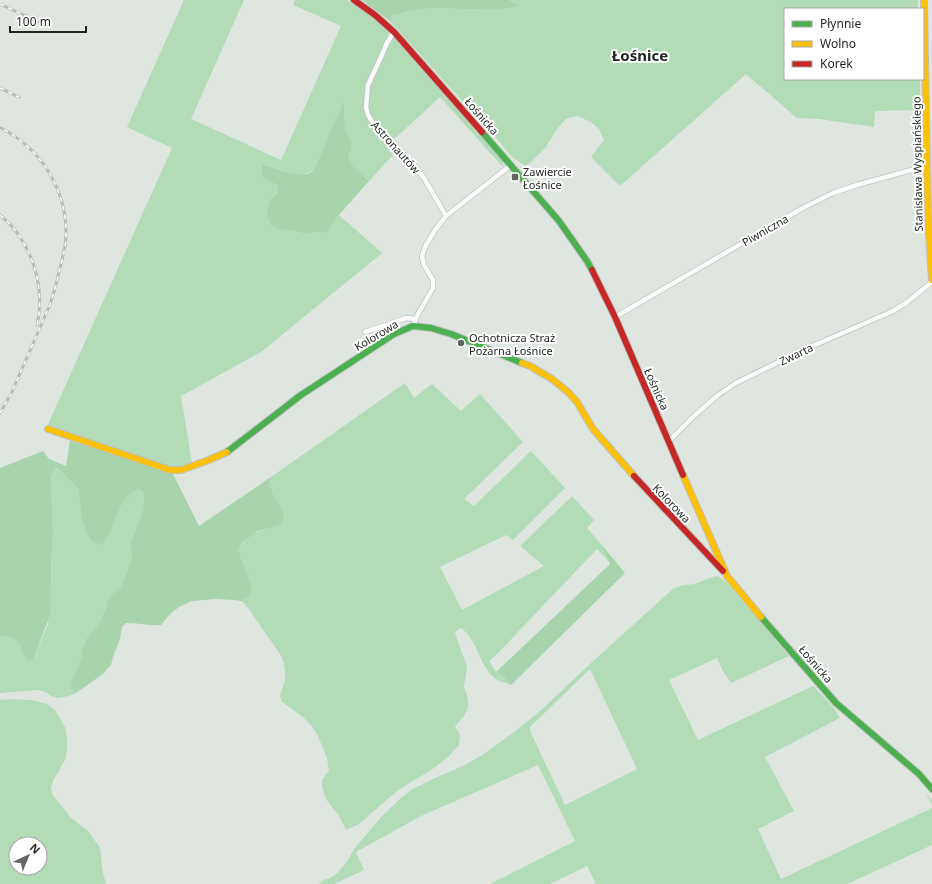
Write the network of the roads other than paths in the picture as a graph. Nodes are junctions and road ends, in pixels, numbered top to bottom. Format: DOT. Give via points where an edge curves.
graph roads {
  1 [pos="354,0"];
  2 [pos="924,0"];
  3 [pos="394,32"];
  4 [pos="511,165"];
  5 [pos="926,166"];
  6 [pos="446,216"];
  7 [pos="932,281"];
  8 [pos="615,317"];
  9 [pos="416,319"];
  10 [pos="413,326"];
  11 [pos="365,332"];
  12 [pos="48,429"];
  13 [pos="669,441"];
  14 [pos="727,576"];
  15 [pos="932,789"];
  1 -- 3 [label="street, Łośnicka" via="385,22"];
  2 -- 5 [label="street, Stanisława Wyspiańskiego"];
  3 -- 4 [label="street, Łośnicka"];
  3 -- 6 [label="street, Astronautów" via="368,85 368,115 424,178"];
  4 -- 6 [label="street"];
  4 -- 8 [label="street, Łośnicka" via="550,210 587,261"];
  5 -- 7 [label="street, Stanisława Wyspiańskiego"];
  5 -- 8 [label="street, Piwniczna" via="832,193"];
  6 -- 9 [label="street" via="423,252 424,266 432,278 433,288"];
  7 -- 13 [label="street, Zwarta" via="893,311 736,383 694,415"];
  8 -- 13 [label="street, Łośnicka"];
  9 -- 10 [label="street"];
  9 -- 11 [label="street" via="406,318"];
  10 -- 12 [label="street, Kolorowa" via="394,334 301,395 229,451 181,470 170,470"];
  10 -- 14 [label="street, Kolorowa" via="451,334 530,366 552,379 577,402 593,429 642,486"];
  13 -- 14 [label="street, Łośnicka"];
  14 -- 15 [label="street, Łośnicka" via="836,703"];
}
